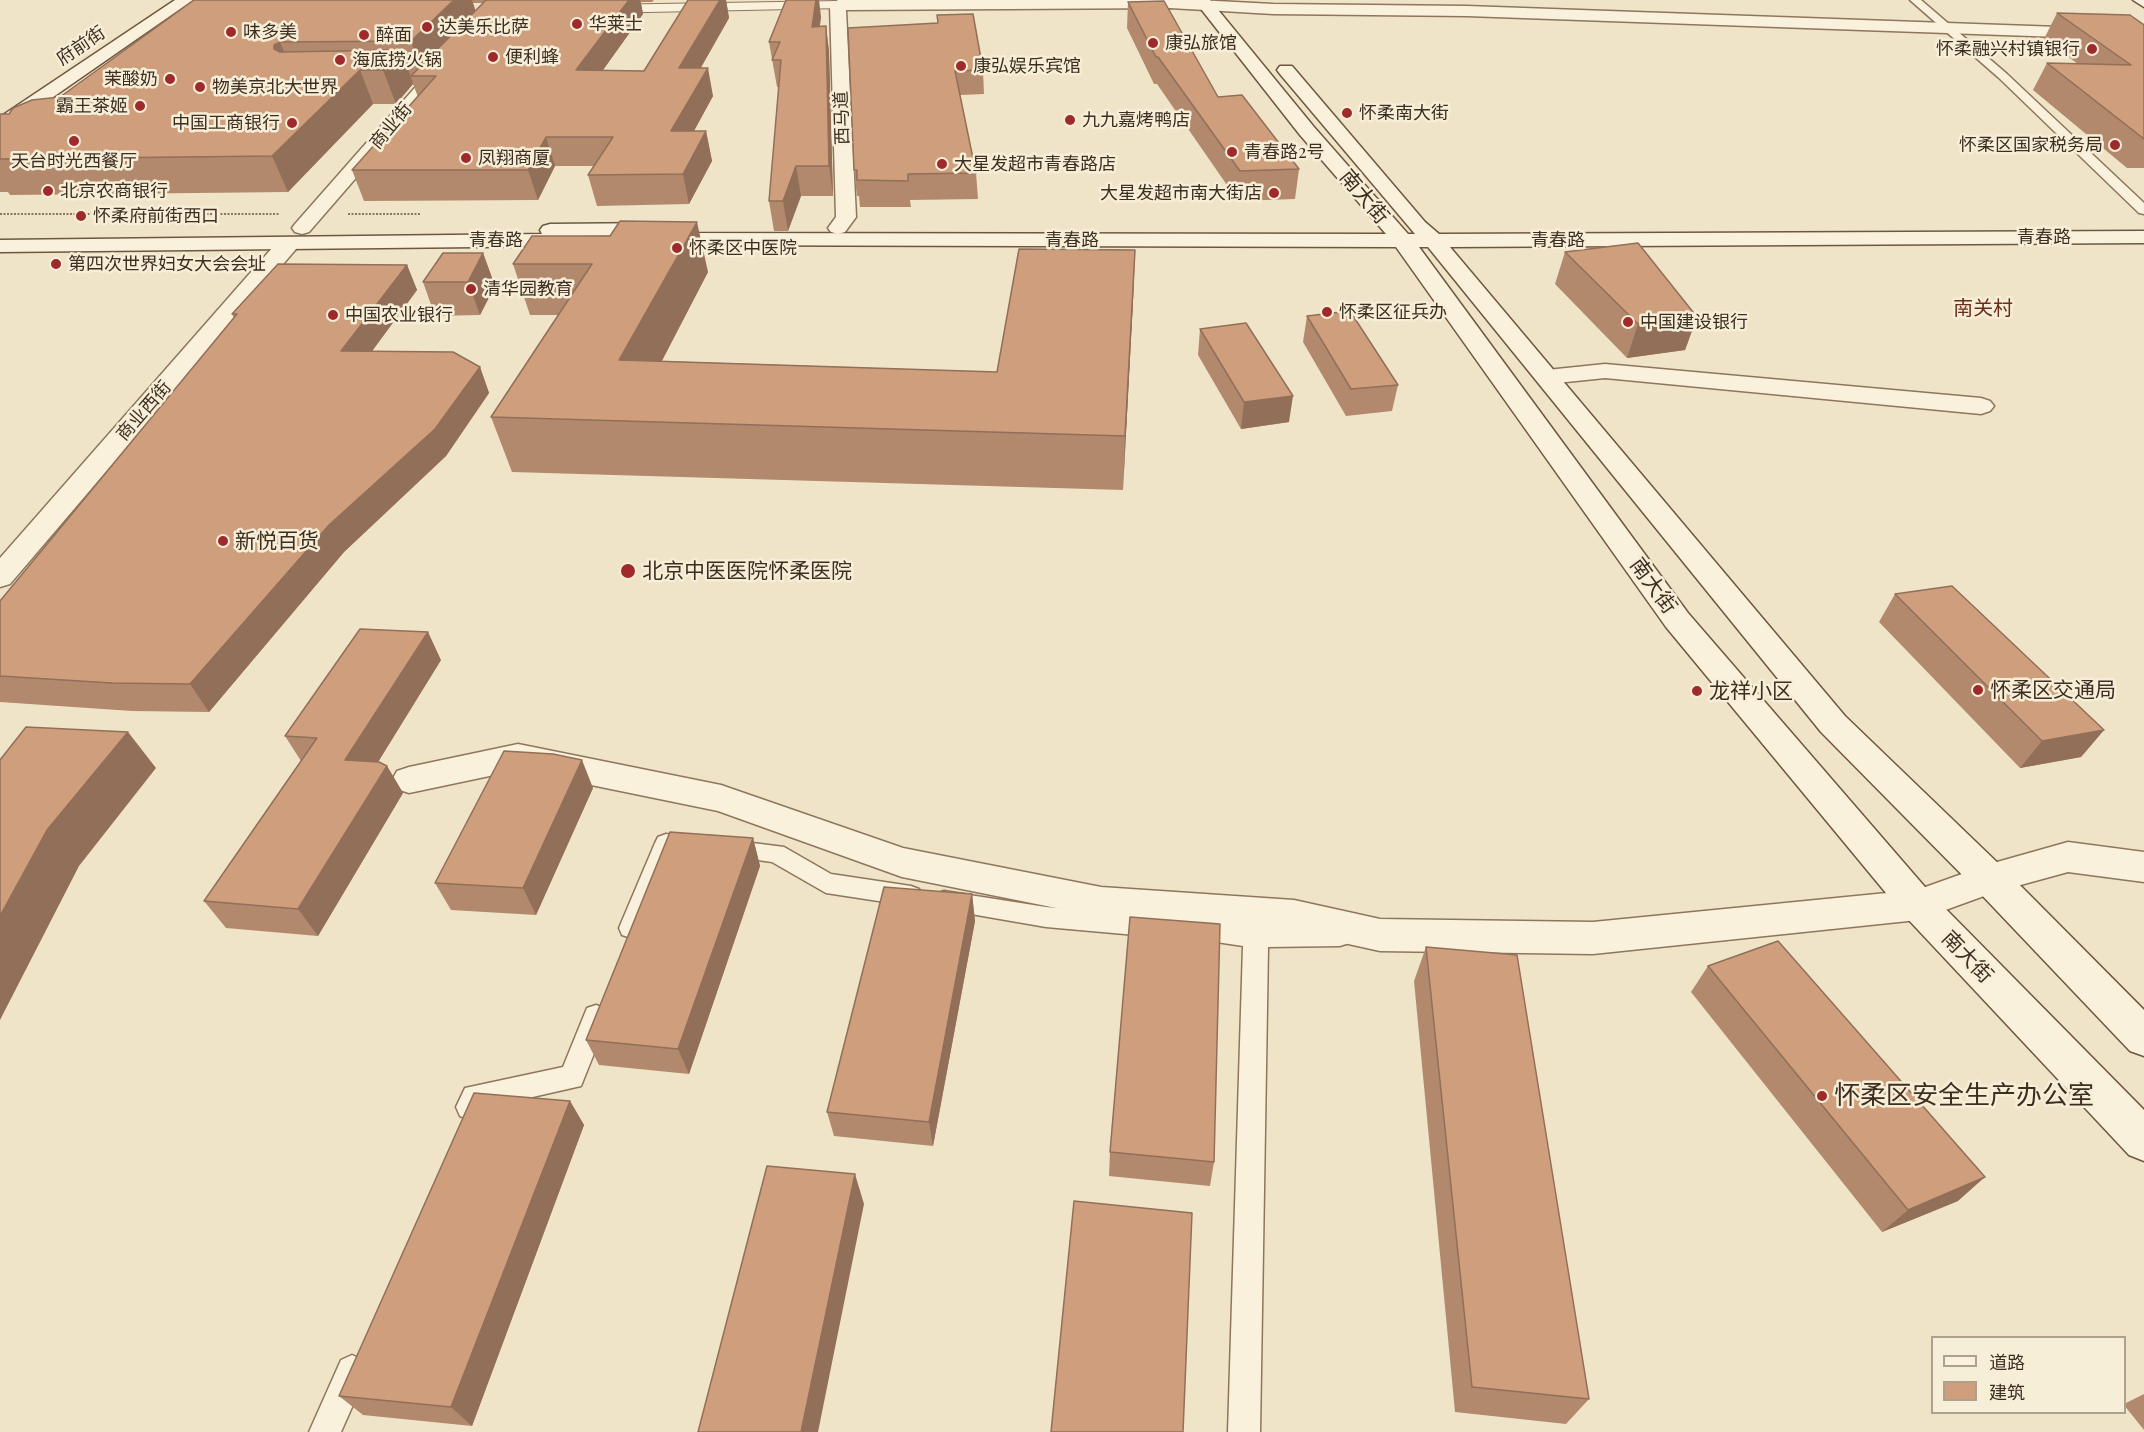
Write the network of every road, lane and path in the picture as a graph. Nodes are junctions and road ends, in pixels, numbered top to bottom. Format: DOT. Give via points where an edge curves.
graph roads {
  1 [pos="1915,0"];
  2 [pos="837,3"];
  3 [pos="1204,3"];
  4 [pos="1230,4"];
  5 [pos="167,6"];
  6 [pos="191,6"];
  7 [pos="578,9"];
  8 [pos="1950,27"];
  9 [pos="1250,29"];
  10 [pos="2144,35"];
  11 [pos="455,53"];
  12 [pos="1272,55"];
  13 [pos="0,113"];
  14 [pos="0,125"];
  15 [pos="2144,210"];
  16 [pos="2144,226"];
  17 [pos="0,228"];
  18 [pos="838,228"];
  19 [pos="1410,233"];
  20 [pos="295,236"];
  21 [pos="2144,237"];
  22 [pos="0,246"];
  23 [pos="1547,377"];
  24 [pos="1981,406"];
  25 [pos="0,577"];
  26 [pos="410,780"];
  27 [pos="2144,867"];
  28 [pos="1990,879"];
  29 [pos="1918,905"];
  30 [pos="1380,935"];
  31 [pos="1256,937"];
  32 [pos="623,949"];
  33 [pos="606,992"];
  34 [pos="2144,1038"];
  35 [pos="460,1130"];
  36 [pos="2144,1140"];
  37 [pos="363,1346"];
  38 [pos="325,1432"];
  39 [pos="1244,1432"];
  1 -- 8 [label="lane"];
  2 -- 3 [label="main road"];
  2 -- 7 [label="street"];
  2 -- 18 [label="main road, 西马道" via="846,217"];
  3 -- 4 [label="main road"];
  3 -- 19 [label="main road, 南大街"];
  4 -- 8 [label="main road"];
  4 -- 9 [label="main road"];
  5 -- 6 [label="main road, 府前街"];
  5 -- 13 [label="main road, 府前街"];
  5 -- 14 [label="main road, 府前街"];
  8 -- 10 [label="main road"];
  8 -- 15 [label="lane"];
  11 -- 20 [label="main road, 商业街" via="425,79"];
  12 -- 19 [label="main road, 南大街"];
  16 -- 19 [label="main road, 青春路"];
  17 -- 20 [label="main road, 青春路"];
  18 -- 19 [label="main road, 青春路"];
  18 -- 20 [label="main road, 青春路"];
  19 -- 20 [label="main road, 青春路" via="323,241"];
  19 -- 21 [label="main road, 青春路"];
  19 -- 23 [label="main road, 南大街"];
  19 -- 29 [label="main road, 南大街" via="1413,254 1677,620"];
  20 -- 22 [label="main road, 青春路"];
  20 -- 25 [label="main road, 商业西街"];
  23 -- 24 [label="main road" via="1605,371"];
  23 -- 28 [label="main road, 南大街" via="1833,724"];
  26 -- 30 [label="main road" via="518,757 721,798 902,862 1101,902 1294,916"];
  27 -- 28 [label="main road" via="2068,857"];
  28 -- 29 [label="main road"];
  28 -- 34 [label="main road, 南大街"];
  29 -- 30 [label="main road" via="1593,938"];
  29 -- 36 [label="main road, 南大街"];
  30 -- 31 [label="lane"];
  31 -- 32 [label="lane" via="1046,916 826,883 776,854 666,843"];
  31 -- 39 [label="lane"];
  33 -- 35 [label="lane" via="572,1077 474,1097"];
  37 -- 38 [label="lane"];
}
